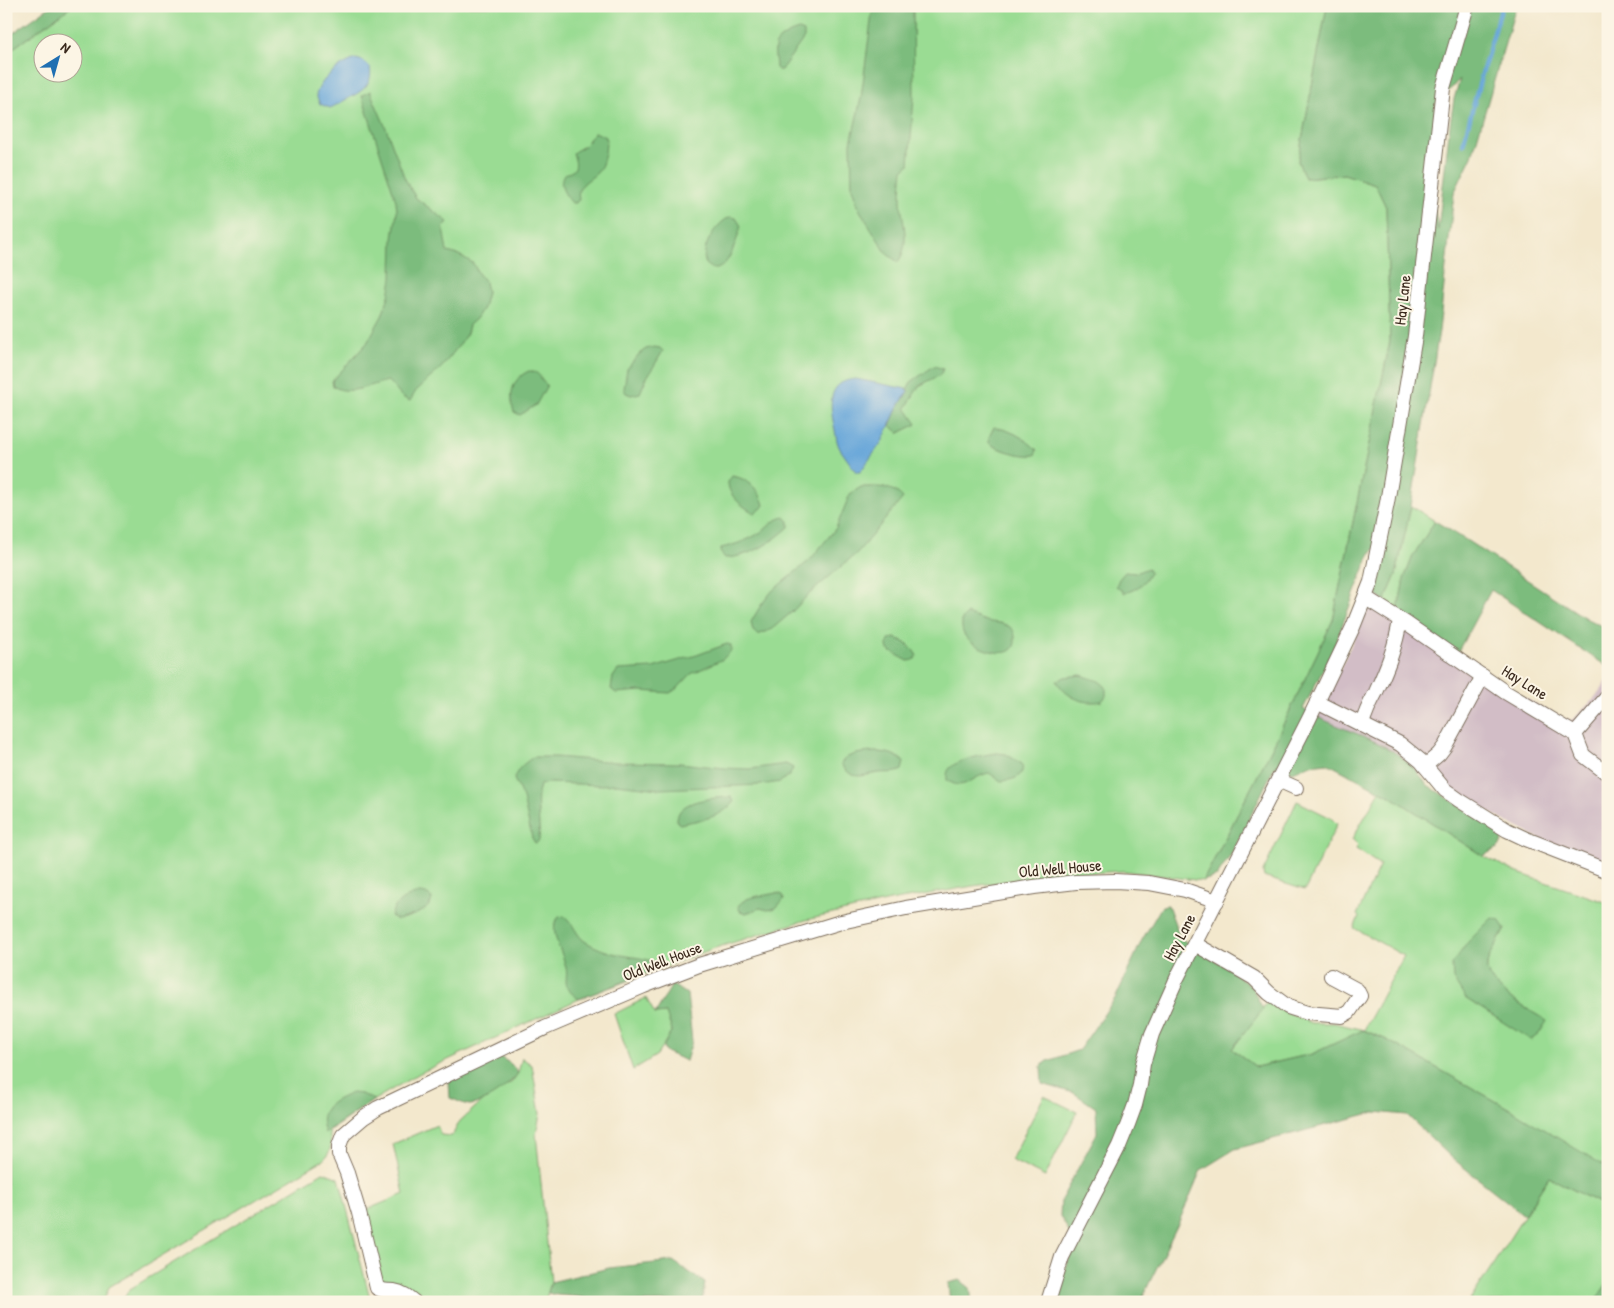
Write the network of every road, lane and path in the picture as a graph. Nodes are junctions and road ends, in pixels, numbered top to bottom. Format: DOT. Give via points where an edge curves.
graph roads {
  1 [pos="1467,6"];
  2 [pos="1366,598"];
  3 [pos="1400,620"];
  4 [pos="1483,676"];
  5 [pos="1607,699"];
  6 [pos="1317,702"];
  7 [pos="1362,725"];
  8 [pos="1575,734"];
  9 [pos="1425,766"];
  10 [pos="1608,774"];
  11 [pos="1278,780"];
  12 [pos="1296,788"];
  13 [pos="1608,871"];
  14 [pos="1217,901"];
  15 [pos="1195,944"];
  16 [pos="1331,976"];
  17 [pos="414,1302"];
  18 [pos="1048,1302"];
  1 -- 2 [label="street, Hay Lane" via="1443,88 1415,336 1388,503"];
  2 -- 3 [label="street, Hay Lane"];
  2 -- 6 [label="street, Hay Lane"];
  3 -- 4 [label="street, Hay Lane"];
  3 -- 7 [label="street" via="1397,640"];
  4 -- 8 [label="street, Hay Lane"];
  4 -- 9 [label="street" via="1445,746"];
  5 -- 8 [label="street"];
  6 -- 7 [label="street"];
  6 -- 11 [label="street, Hay Lane"];
  7 -- 9 [label="street" via="1400,744"];
  8 -- 10 [label="street" via="1583,755"];
  9 -- 13 [label="street" via="1445,790 1507,830"];
  11 -- 12 [label="street"];
  11 -- 14 [label="street, Hay Lane"];
  14 -- 15 [label="street, Hay Lane"];
  14 -- 17 [label="street, Old Well House" via="1149,883 1076,882 906,908 841,922 699,965 644,986 416,1088 364,1117 343,1135 339,1146 377,1288 406,1295"];
  15 -- 16 [label="street" via="1254,978 1288,1007 1307,1013 1342,1016 1349,1012 1360,996 1357,990"];
  15 -- 18 [label="street, Hay Lane" via="1152,1034 1135,1105 1119,1146 1062,1258"];
}
